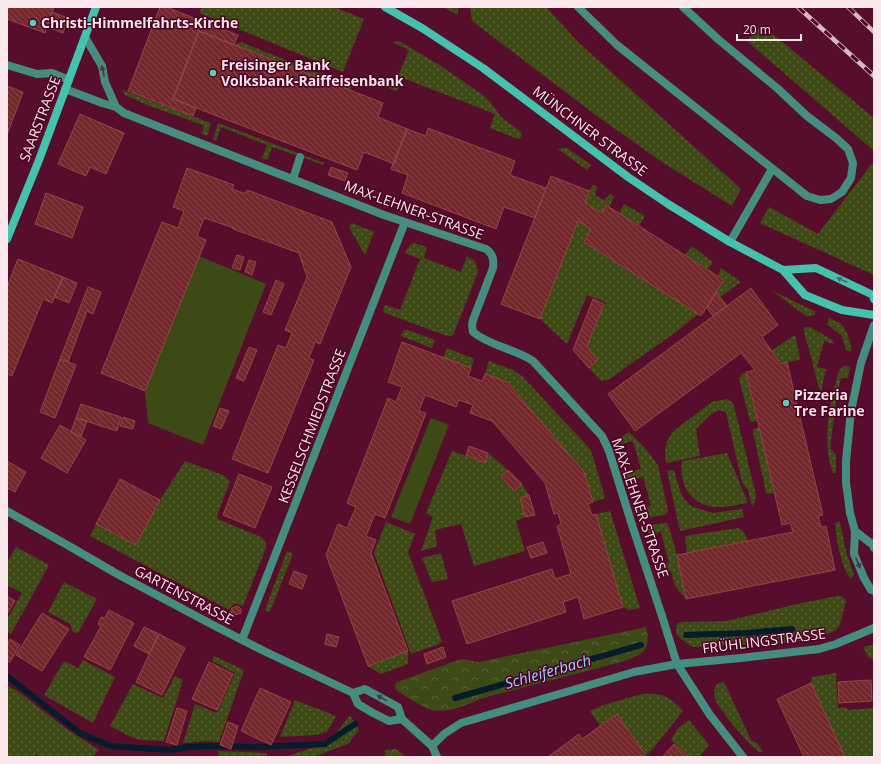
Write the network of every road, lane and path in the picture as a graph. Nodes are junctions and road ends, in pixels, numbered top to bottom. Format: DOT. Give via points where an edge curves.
graph roads {
  1 [pos="96,7"];
  2 [pos="385,7"];
  3 [pos="578,7"];
  4 [pos="683,7"];
  5 [pos="85,37"];
  6 [pos="7,64"];
  7 [pos="69,80"];
  8 [pos="65,89"];
  9 [pos="116,107"];
  10 [pos="300,157"];
  11 [pos="772,168"];
  12 [pos="293,179"];
  13 [pos="405,222"];
  14 [pos="7,239"];
  15 [pos="730,242"];
  16 [pos="783,270"];
  17 [pos="874,299"];
  18 [pos="874,315"];
  19 [pos="874,326"];
  20 [pos="7,511"];
  21 [pos="855,532"];
  22 [pos="874,548"];
  23 [pos="874,592"];
  24 [pos="874,628"];
  25 [pos="242,640"];
  26 [pos="677,664"];
  27 [pos="352,693"];
  28 [pos="402,719"];
  29 [pos="432,746"];
  30 [pos="437,757"];
  31 [pos="743,757"];
  1 -- 5 [label="main road, SAARSTRASSE"];
  2 -- 15 [label="main road, MÜNCHNER STRASSE" via="483,68 628,177"];
  3 -- 11 [label="street" via="617,45"];
  4 -- 11 [label="street" via="848,149 853,163 851,178 842,192 831,199 820,200 807,196"];
  5 -- 7 [label="main road, SAARSTRASSE"];
  9 -- 5 [label="street, one-way" via="105,82 102,66"];
  6 -- 7 [label="street" via="37,74 52,73"];
  7 -- 8 [label="main road, SAARSTRASSE"];
  8 -- 9 [label="street, MAX-LEHNER-STRASSE"];
  8 -- 14 [label="main road, SAARSTRASSE"];
  9 -- 12 [label="street, MAX-LEHNER-STRASSE" via="124,113"];
  10 -- 12 [label="street"];
  11 -- 15 [label="street"];
  12 -- 13 [label="street, MAX-LEHNER-STRASSE"];
  13 -- 25 [label="street, KESSELSCHMIEDSTRASSE"];
  13 -- 26 [label="street, MAX-LEHNER-STRASSE" via="486,249 493,256 493,268 473,320 473,332 533,361 602,436"];
  15 -- 16 [label="main road, MÜNCHNER STRASSE"];
  17 -- 16 [label="main road, one-way" via="873,295 816,268"];
  16 -- 18 [label="main road, MÜNCHNER STRASSE" via="805,295 842,310"];
  19 -- 21 [label="street" via="857,381 847,450 846,483"];
  20 -- 25 [label="street, GARTENSTRASSE" via="119,575"];
  21 -- 22 [label="street"];
  21 -- 23 [label="street, one-way" via="854,554 864,578"];
  24 -- 26 [label="street, FRÜHLINGSTRASSE" via="819,649"];
  25 -- 27 [label="street, GARTENSTRASSE"];
  26 -- 29 [label="street, FRÜHLINGSTRASSE" via="634,672 461,723"];
  26 -- 31 [label="street" via="710,715"];
  27 -- 28 [label="street, GARTENSTRASSE" via="358,704 373,713 389,721"];
  28 -- 27 [label="street, GARTENSTRASSE, one-way" via="398,707 381,697 365,689"];
  28 -- 29 [label="street, GARTENSTRASSE"];
  29 -- 30 [label="street, GARTENSTRASSE"];
}
